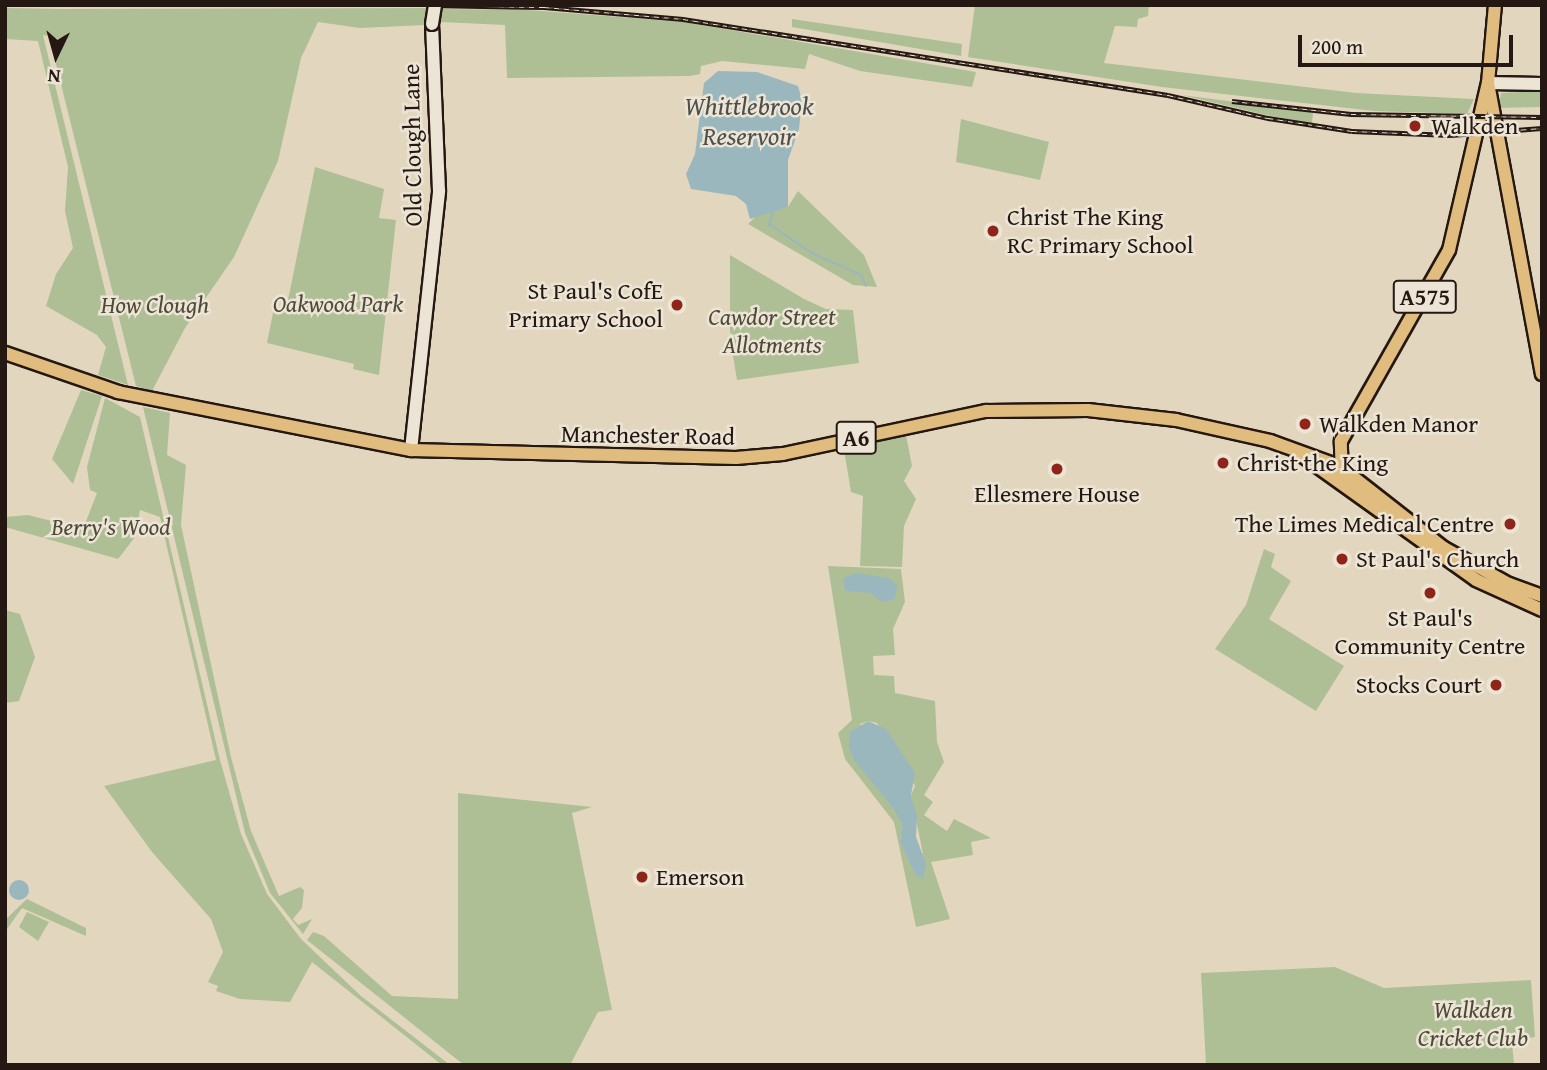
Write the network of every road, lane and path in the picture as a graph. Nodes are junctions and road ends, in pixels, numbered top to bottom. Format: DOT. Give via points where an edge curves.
graph roads {
  1 [pos="435,5"];
  2 [pos="1495,5"];
  3 [pos="1488,83"];
  4 [pos="1542,84"];
  5 [pos="1478,121"];
  6 [pos="1496,121"];
  7 [pos="5,354"];
  8 [pos="1542,374"];
  9 [pos="1341,441"];
  10 [pos="1294,449"];
  11 [pos="411,450"];
  12 [pos="1339,466"];
  13 [pos="1358,494"];
  14 [pos="1542,596"];
  15 [pos="1542,610"];
  1 -- 11 [label="street, Old Clough Lane, bridge" via="438,218"];
  2 -- 3 [label="main road, A575"];
  3 -- 4 [label="street"];
  3 -- 5 [label="main road, A575"];
  3 -- 6 [label="main road, A575"];
  5 -- 6 [label="main road"];
  5 -- 9 [label="main road, A575" via="1445,260"];
  6 -- 8 [label="main road, A575"];
  7 -- 11 [label="main road, Manchester Road / A6" via="121,393"];
  9 -- 10 [label="main road" via="1325,449"];
  9 -- 12 [label="main road, A575"];
  10 -- 11 [label="main road, Manchester Road / A6" via="1166,418 1030,408 942,418 762,456"];
  10 -- 12 [label="main road, Manchester Road / A6"];
  10 -- 13 [label="main road, Manchester Road / A6"];
  12 -- 13 [label="main road" via="1344,481"];
  12 -- 14 [label="main road, Manchester Road / A6" via="1444,548"];
  13 -- 15 [label="main road, Manchester Road / A6" via="1476,580"];
}
